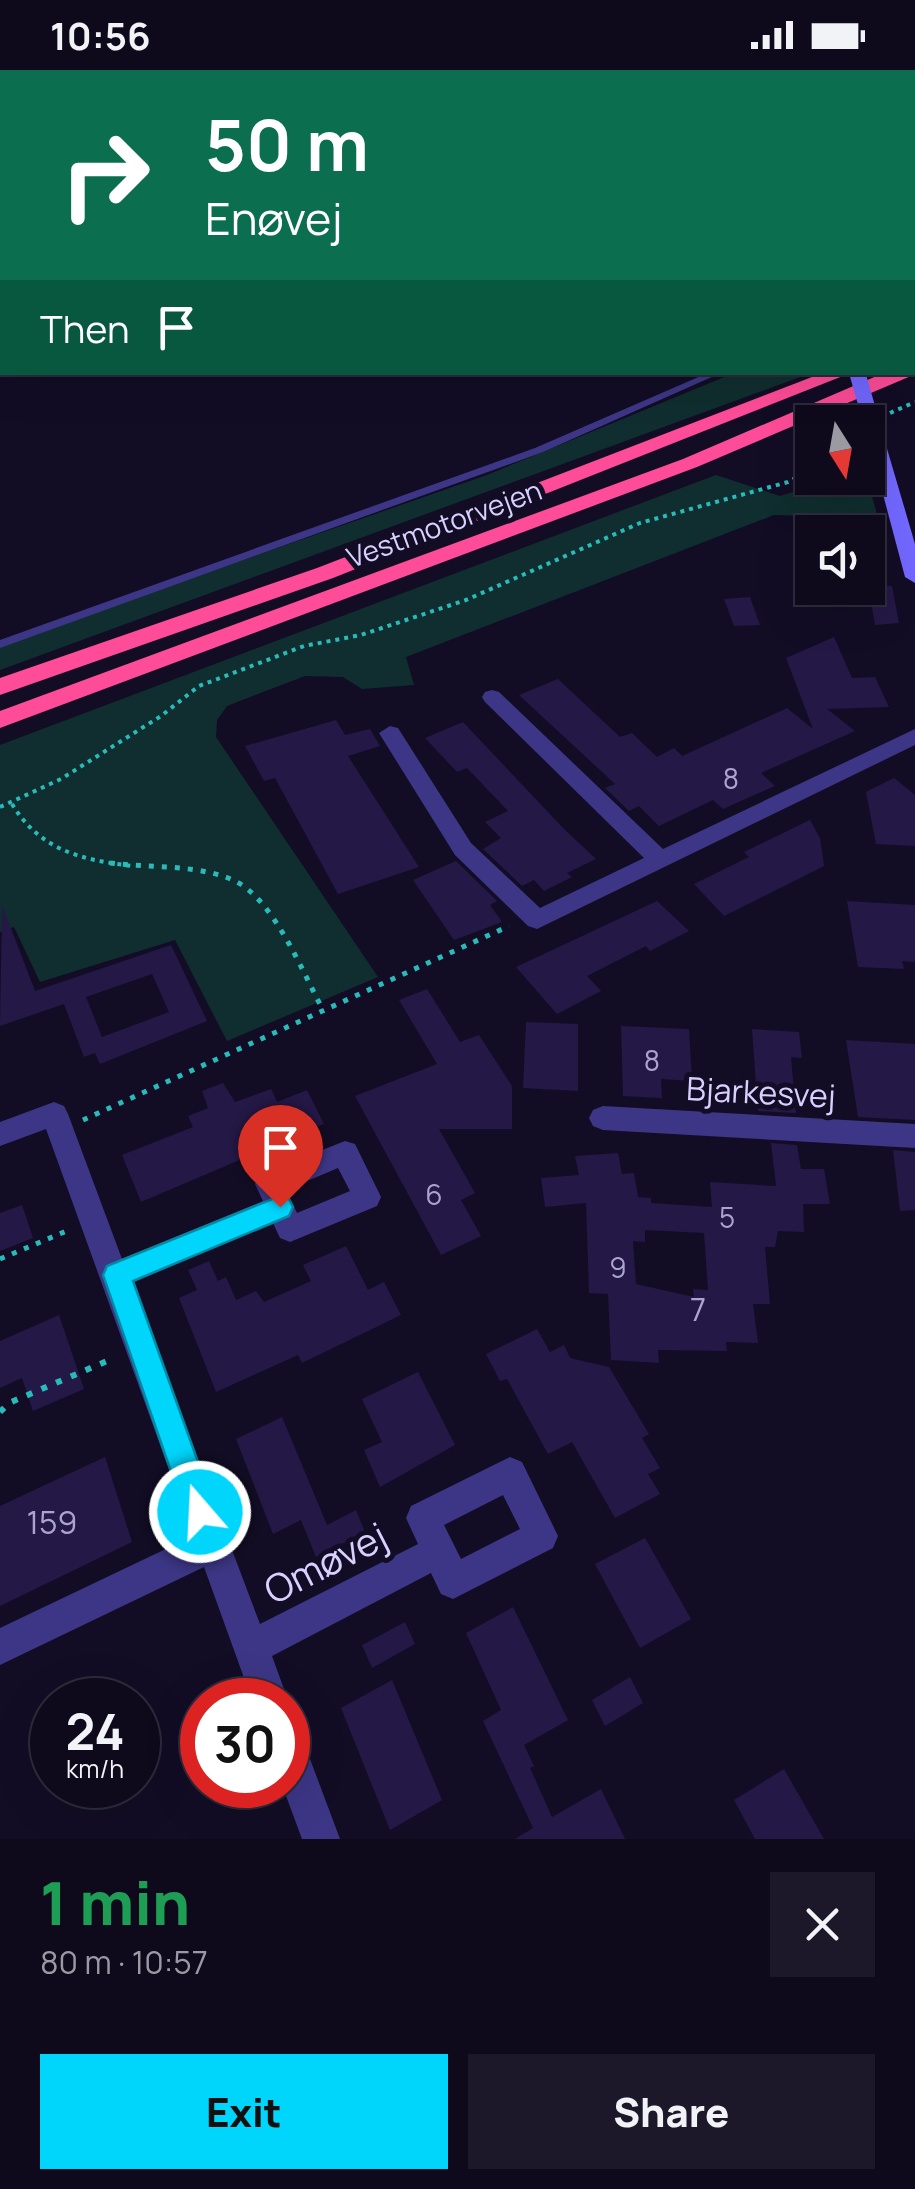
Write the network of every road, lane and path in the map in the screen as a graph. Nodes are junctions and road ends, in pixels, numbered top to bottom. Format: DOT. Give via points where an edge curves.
graph roads {
  1 [pos="711,375"];
  2 [pos="836,375"];
  3 [pos="858,375"];
  4 [pos="897,375"];
  5 [pos="795,478"];
  6 [pos="914,572"];
  7 [pos="0,644"];
  8 [pos="0,688"];
  9 [pos="492,697"];
  10 [pos="0,720"];
  11 [pos="390,734"];
  12 [pos="915,736"];
  13 [pos="11,803"];
  14 [pos="0,807"];
  15 [pos="660,860"];
  16 [pos="537,920"];
  17 [pos="323,1010"];
  18 [pos="603,1118"];
  19 [pos="61,1130"];
  20 [pos="0,1134"];
  21 [pos="915,1136"];
  22 [pos="280,1207"];
  23 [pos="95,1220"];
  24 [pos="0,1260"];
  25 [pos="117,1275"];
  26 [pos="142,1346"];
  27 [pos="0,1412"];
  28 [pos="212,1545"];
  29 [pos="439,1551"];
  30 [pos="0,1647"];
  31 [pos="251,1648"];
  32 [pos="262,1678"];
  33 [pos="310,1808"];
  34 [pos="321,1839"];
  1 -- 7 [label="lane" via="539,450"];
  2 -- 8 [label="highway, Vestmotorvejen" via="325,574"];
  3 -- 6 [label="street, bridge"];
  4 -- 10 [label="highway, Vestmotorvejen" via="690,463"];
  5 -- 13 [label="path" via="640,523 466,600 304,646 199,686 161,716"];
  9 -- 15 [label="street"];
  11 -- 16 [label="street" via="463,849"];
  12 -- 15 [label="street"];
  13 -- 14 [label="path"];
  13 -- 17 [label="path" via="22,828 58,852 212,874 243,885"];
  15 -- 16 [label="street"];
  16 -- 17 [label="path" via="515,923"];
  17 -- 19 [label="path"];
  18 -- 21 [label="street, Bjarkesvej"];
  19 -- 20 [label="street" via="54,1114"];
  19 -- 23 [label="street"];
  22 -- 25 [label="street"];
  23 -- 24 [label="path"];
  23 -- 25 [label="street"];
  25 -- 26 [label="street"];
  26 -- 27 [label="path"];
  26 -- 28 [label="street"];
  28 -- 30 [label="street"];
  28 -- 31 [label="street"];
  29 -- 31 [label="street, Omøvej"];
  31 -- 32 [label="street"];
  33 -- 34 [label="street"];
}
